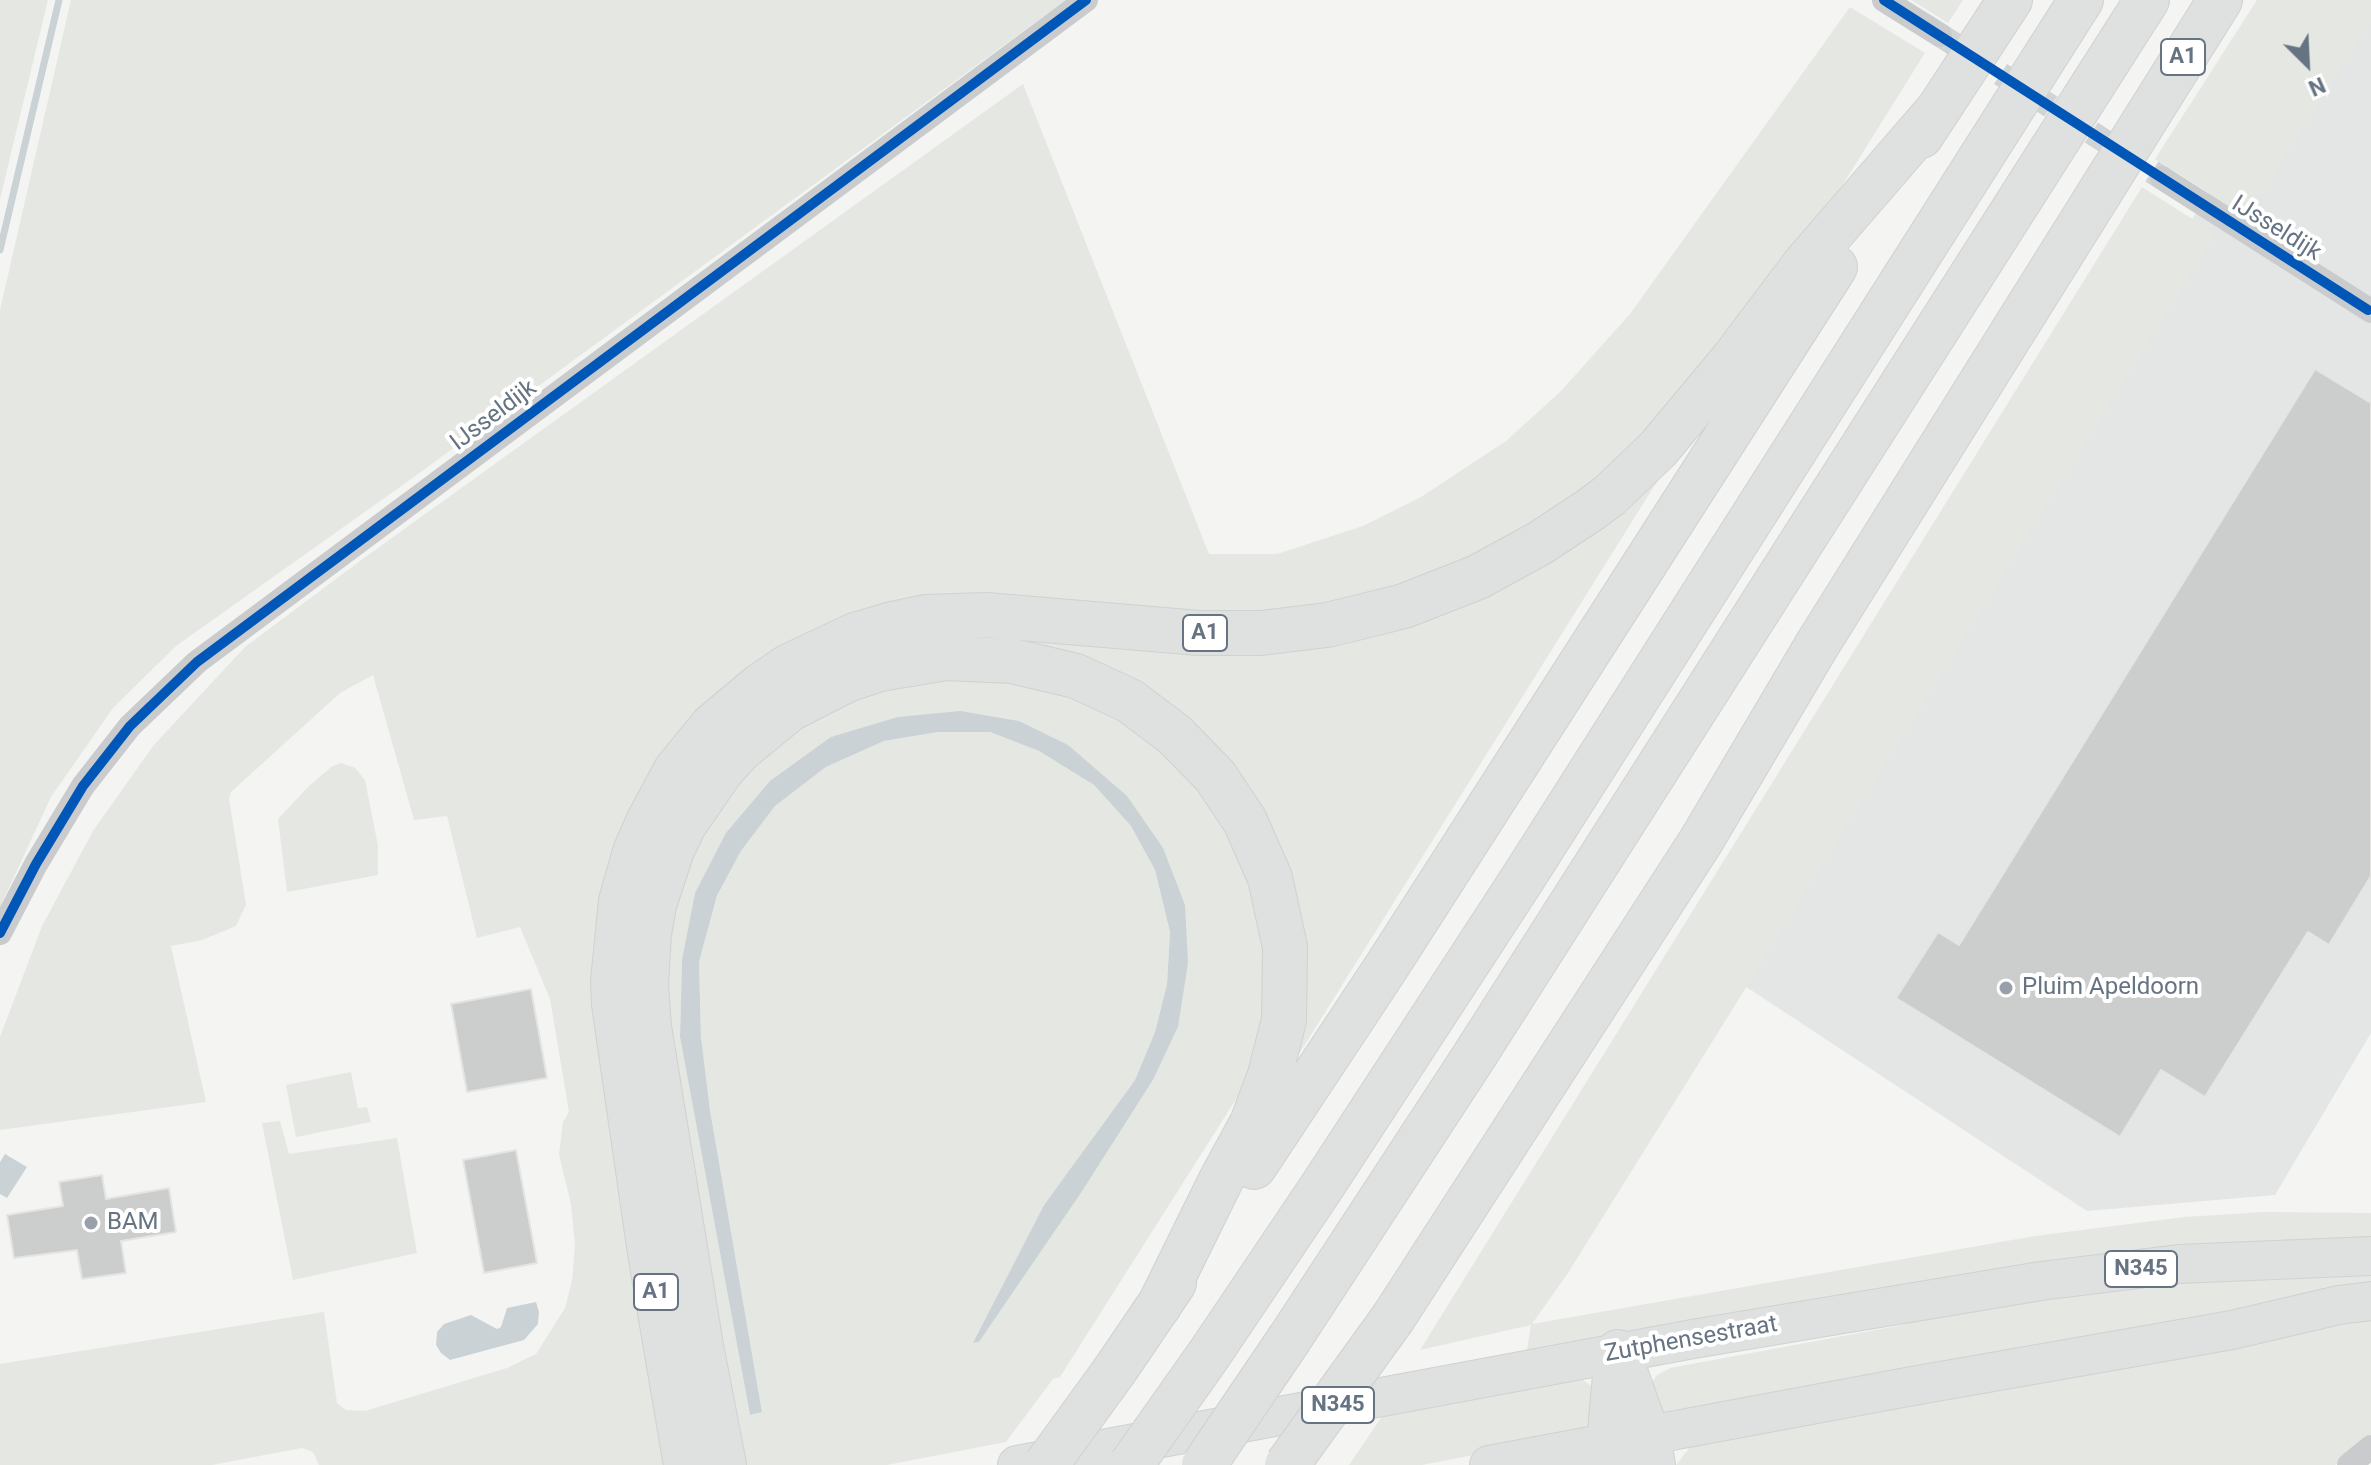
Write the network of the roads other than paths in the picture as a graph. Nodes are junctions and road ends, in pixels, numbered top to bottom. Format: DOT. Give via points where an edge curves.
graph roads {
  1 [pos="1086,0"];
  2 [pos="1884,0"];
  3 [pos="2010,0"];
  4 [pos="2081,0"];
  5 [pos="2147,0"];
  6 [pos="2220,0"];
  7 [pos="1940,35"];
  8 [pos="1937,111"];
  9 [pos="2162,178"];
  10 [pos="2371,311"];
  11 [pos="0,933"];
  12 [pos="2371,1256"];
  13 [pos="2371,1301"];
  14 [pos="1159,1306"];
  15 [pos="1618,1352"];
  16 [pos="2371,1447"];
  17 [pos="1631,1452"];
  18 [pos="686,1465"];
  19 [pos="724,1465"];
  20 [pos="1017,1465"];
  21 [pos="1046,1465"];
  22 [pos="1131,1465"];
  23 [pos="1204,1465"];
  24 [pos="1287,1465"];
  25 [pos="1489,1465"];
  26 [pos="2349,1465"];
  1 -- 11 [label="street, IJsseldijk" via="197,662 130,726 83,786"];
  2 -- 7 [label="street"];
  3 -- 8 [label="highway, A1"];
  4 -- 22 [label="highway, bridge" via="1523,878 1323,1185"];
  5 -- 23 [label="highway, A1, bridge" via="1473,1058"];
  6 -- 24 [label="highway, A1, bridge" via="1817,645 1701,841 1393,1318"];
  8 -- 14 [label="highway, A1" via="1387,966"];
  8 -- 18 [label="highway, A1" via="1804,265 1658,449 1610,495 1566,527 1478,577 1404,606 1327,625 1261,633 1199,633 986,615 926,617 821,649 751,692 712,726 676,770 635,852 621,901 613,981"];
  9 -- 10 [label="street, IJsseldijk"];
  12 -- 15 [label="main road, Zutphensestraat / N345" via="2179,1264 2041,1281"];
  13 -- 17 [label="main road"];
  14 -- 19 [label="highway, A1" via="1252,1123 1284,1020 1285,947 1257,845 1230,795 1196,754 1155,718 1102,686 1039,666 946,658 847,680 790,709 721,771 684,825 654,905 646,959 649,1027"];
  14 -- 21 [label="highway, A1, bridge"];
  15 -- 17 [label="highway"];
  15 -- 20 [label="main road, Zutphensestraat / N345"];
  16 -- 26 [label="street"];
  17 -- 25 [label="main road"];
}
